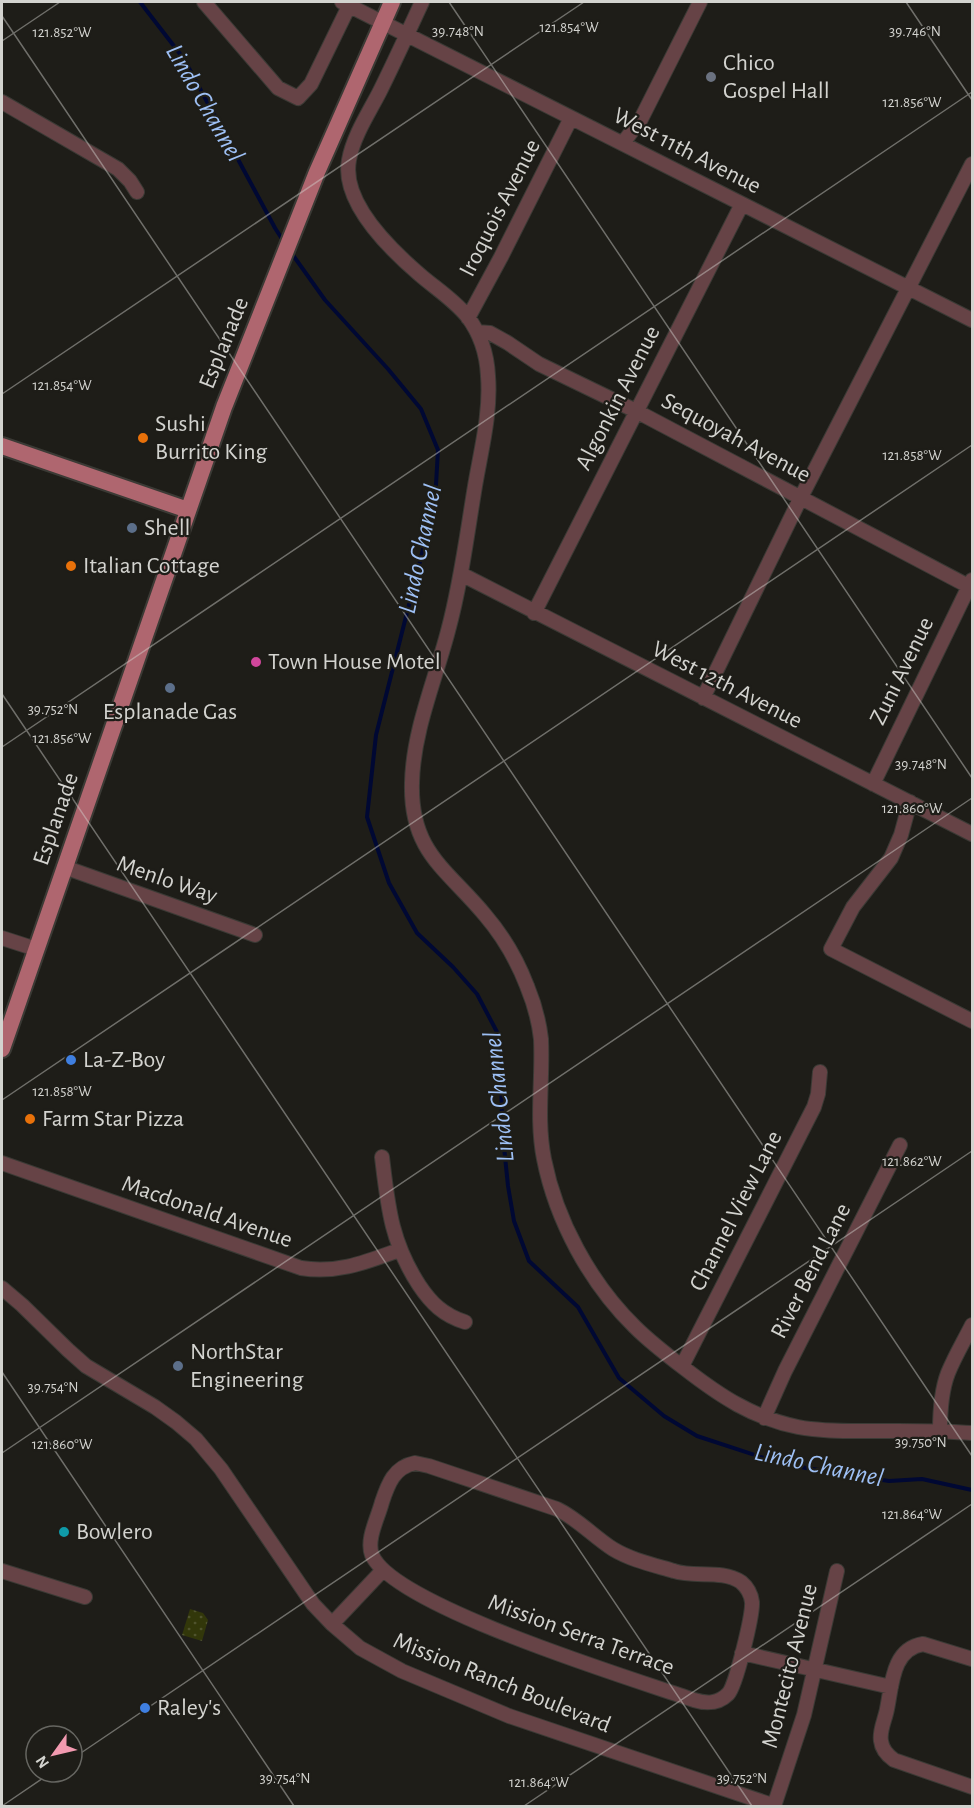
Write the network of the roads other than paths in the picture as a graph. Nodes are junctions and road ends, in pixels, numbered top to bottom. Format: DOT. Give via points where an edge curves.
graph roads {
  1 [pos="204,2"];
  2 [pos="392,2"];
  3 [pos="422,2"];
  4 [pos="700,2"];
  5 [pos="347,3"];
  6 [pos="382,21"];
  7 [pos="407,34"];
  8 [pos="2,102"];
  9 [pos="571,118"];
  10 [pos="623,143"];
  11 [pos="972,164"];
  12 [pos="137,192"];
  13 [pos="742,204"];
  14 [pos="909,289"];
  15 [pos="468,318"];
  16 [pos="972,320"];
  17 [pos="477,332"];
  18 [pos="636,411"];
  19 [pos="2,446"];
  20 [pos="801,497"];
  21 [pos="188,510"];
  22 [pos="461,574"];
  23 [pos="971,584"];
  24 [pos="534,613"];
  25 [pos="703,698"];
  26 [pos="873,784"];
  27 [pos="910,802"];
  28 [pos="972,834"];
  29 [pos="64,867"];
  30 [pos="255,935"];
  31 [pos="2,938"];
  32 [pos="36,949"];
  33 [pos="972,1021"];
  34 [pos="2,1049"];
  35 [pos="820,1072"];
  36 [pos="900,1145"];
  37 [pos="382,1157"];
  38 [pos="2,1163"];
  39 [pos="399,1250"];
  40 [pos="2,1288"];
  41 [pos="465,1322"];
  42 [pos="972,1325"];
  43 [pos="682,1366"];
  44 [pos="765,1418"];
  45 [pos="939,1431"];
  46 [pos="972,1433"];
  47 [pos="384,1570"];
  48 [pos="2,1571"];
  49 [pos="837,1571"];
  50 [pos="85,1598"];
  51 [pos="332,1624"];
  52 [pos="742,1653"];
  53 [pos="972,1659"];
  54 [pos="814,1669"];
  55 [pos="891,1687"];
  56 [pos="972,1787"];
  57 [pos="774,1806"];
  1 -- 5 [label="street" via="278,88 298,98 311,84"];
  2 -- 6 [label="main road, Esplanade"];
  3 -- 7 [label="street"];
  4 -- 10 [label="street" via="641,119"];
  5 -- 6 [label="street, West 11th Avenue"];
  6 -- 7 [label="street, West 11th Avenue"];
  6 -- 21 [label="main road, Esplanade" via="317,172"];
  7 -- 9 [label="street, West 11th Avenue"];
  7 -- 15 [label="street" via="354,142 348,161 349,181 359,206 379,233"];
  8 -- 12 [label="street" via="118,169"];
  9 -- 10 [label="street, West 11th Avenue"];
  9 -- 15 [label="street, Iroquois Avenue"];
  10 -- 13 [label="street, West 11th Avenue"];
  11 -- 14 [label="street"];
  13 -- 14 [label="street, West 11th Avenue"];
  13 -- 18 [label="street, Algonkin Avenue"];
  14 -- 16 [label="street, West 11th Avenue"];
  14 -- 20 [label="street"];
  15 -- 17 [label="street"];
  17 -- 18 [label="street, Sequoyah Avenue" via="490,333 539,364"];
  17 -- 22 [label="street" via="487,364 488,402"];
  18 -- 20 [label="street, Sequoyah Avenue"];
  18 -- 24 [label="street, Algonkin Avenue"];
  19 -- 21 [label="main road"];
  20 -- 23 [label="street, Sequoyah Avenue"];
  20 -- 25 [label="street"];
  21 -- 29 [label="main road, Esplanade"];
  22 -- 24 [label="street, West 12th Avenue"];
  22 -- 43 [label="street" via="414,756 412,795 417,825 436,862 498,930 528,988 541,1039 541,1143 552,1191 566,1225 592,1273 617,1307"];
  23 -- 26 [label="street, Zuni Avenue"];
  24 -- 25 [label="street, West 12th Avenue"];
  25 -- 26 [label="street, West 12th Avenue"];
  26 -- 27 [label="street, West 12th Avenue"];
  27 -- 28 [label="street, West 12th Avenue"];
  27 -- 33 [label="street" via="891,858 853,906 831,949"];
  29 -- 30 [label="street, Menlo Way"];
  29 -- 32 [label="main road, Esplanade"];
  31 -- 32 [label="street"];
  32 -- 34 [label="main road, Esplanade"];
  35 -- 43 [label="street, Channel View Lane" via="813,1107"];
  36 -- 44 [label="street, River Bend Lane"];
  37 -- 39 [label="street"];
  38 -- 39 [label="street, Macdonald Avenue" via="301,1268 350,1268"];
  39 -- 41 [label="street" via="432,1302 446,1314"];
  40 -- 51 [label="street, Mission Ranch Boulevard" via="86,1366 166,1414 196,1439 221,1469 307,1596"];
  42 -- 45 [label="street" via="946,1381"];
  43 -- 44 [label="street" via="727,1400"];
  44 -- 45 [label="street" via="820,1430"];
  45 -- 46 [label="street"];
  47 -- 51 [label="street"];
  47 -- 52 [label="street, Mission Serra Terrace" via="427,1600 527,1642 702,1702 719,1700 731,1691"];
  47 -- 52 [label="street, Mission Serra Terrace" via="374,1559 370,1542 385,1494 398,1470 421,1463 557,1509 619,1552 682,1574 729,1577 741,1582 750,1593 752,1606"];
  48 -- 50 [label="street"];
  49 -- 54 [label="street, Montecito Avenue"];
  51 -- 57 [label="street, Mission Ranch Boulevard" via="381,1660 492,1709"];
  52 -- 54 [label="street"];
  53 -- 55 [label="street" via="929,1645 916,1645 900,1657"];
  54 -- 55 [label="street"];
  54 -- 57 [label="street, Montecito Avenue"];
  55 -- 56 [label="street" via="880,1734 889,1756 899,1763"];
}
